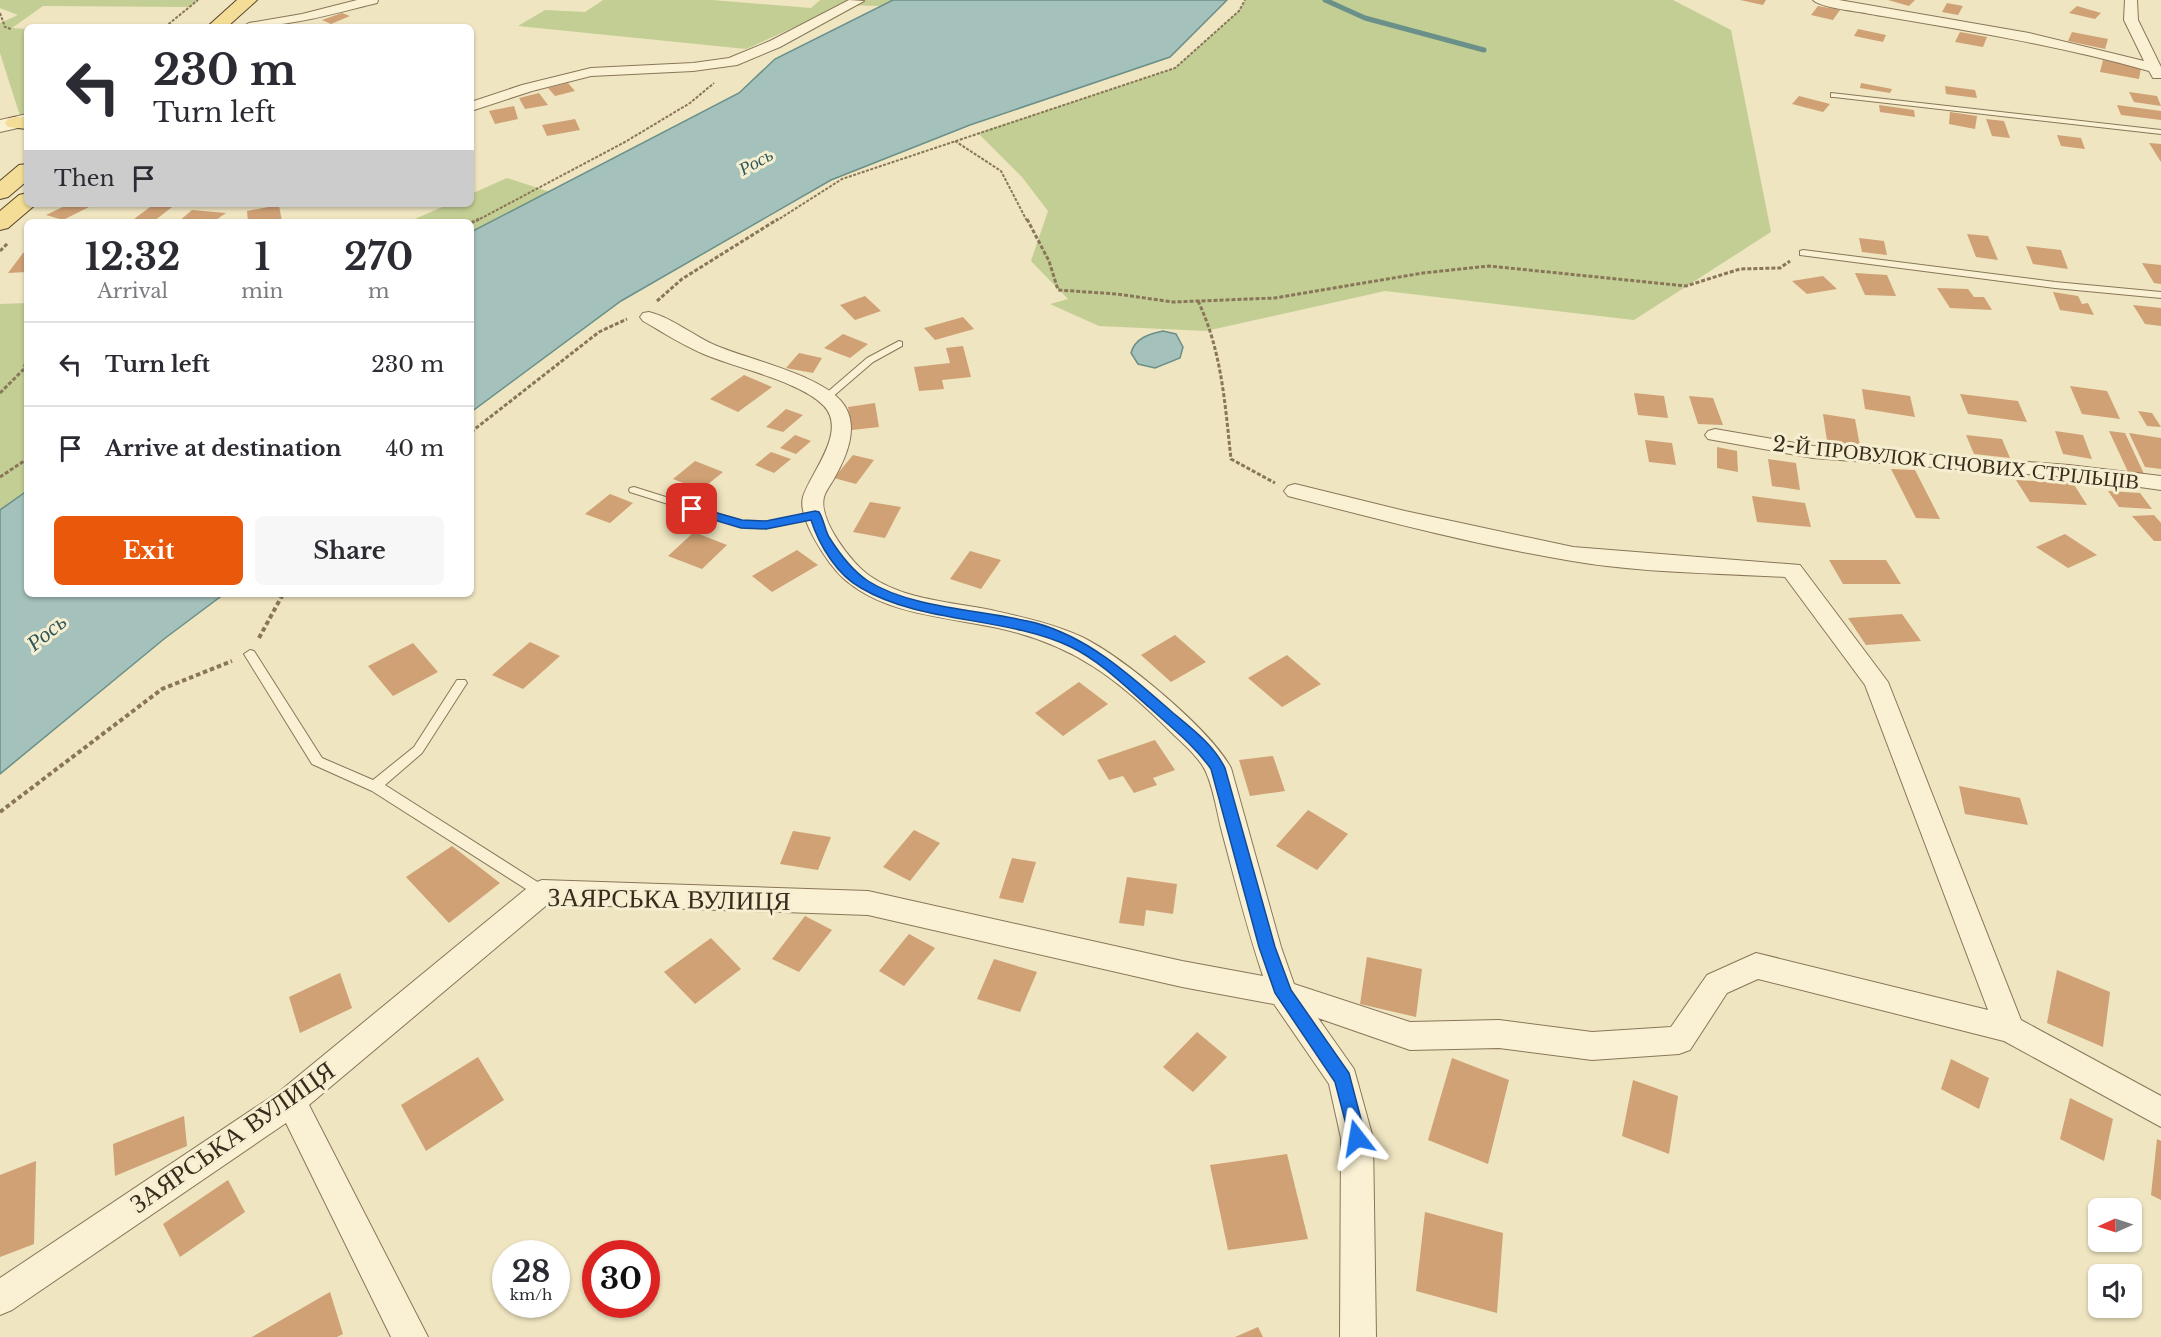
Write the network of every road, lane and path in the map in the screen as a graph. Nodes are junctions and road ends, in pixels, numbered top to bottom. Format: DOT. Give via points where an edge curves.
graph roads {
  1 [pos="198,0"];
  2 [pos="248,0"];
  3 [pos="372,0"];
  4 [pos="855,0"];
  5 [pos="1245,0"];
  6 [pos="1819,0"];
  7 [pos="2131,0"];
  8 [pos="0,13"];
  9 [pos="169,24"];
  10 [pos="220,24"];
  11 [pos="267,24"];
  12 [pos="11,29"];
  13 [pos="732,62"];
  14 [pos="2157,74"];
  15 [pos="1834,95"];
  16 [pos="474,106"];
  17 [pos="2161,132"];
  18 [pos="955,141"];
  19 [pos="24,172"];
  20 [pos="0,192"];
  21 [pos="24,203"];
  22 [pos="474,222"];
  23 [pos="0,223"];
  24 [pos="1803,253"];
  25 [pos="2161,295"];
  26 [pos="1198,301"];
  27 [pos="649,317"];
  28 [pos="899,344"];
  29 [pos="24,369"];
  30 [pos="0,393"];
  31 [pos="827,397"];
  32 [pos="474,430"];
  33 [pos="1715,435"];
  34 [pos="24,461"];
  35 [pos="0,477"];
  36 [pos="2161,483"];
  37 [pos="634,490"];
  38 [pos="1295,491"];
  39 [pos="815,515"];
  40 [pos="281,597"];
  41 [pos="250,654"];
  42 [pos="461,683"];
  43 [pos="375,786"];
  44 [pos="0,812"];
  45 [pos="542,892"];
  46 [pos="1283,993"];
  47 [pos="2010,1029"];
  48 [pos="291,1101"];
  49 [pos="2161,1113"];
  50 [pos="0,1298"];
  51 [pos="410,1337"];
  52 [pos="1358,1337"];
  1 -- 9 [label="path"];
  2 -- 10 [label="main road"];
  3 -- 11 [label="street"];
  4 -- 13 [label="street" via="858,1 775,44"];
  5 -- 18 [label="path" via="1239,11 1175,68"];
  6 -- 14 [label="street" via="2057,42 2111,54"];
  7 -- 14 [label="street" via="2131,20"];
  8 -- 12 [label="path" via="5,27"];
  13 -- 16 [label="street" via="591,72"];
  13 -- 22 [label="path" via="702,96"];
  15 -- 17 [label="lane"];
  18 -- 26 [label="path" via="1000,171 1049,261 1058,290"];
  18 -- 27 [label="path" via="842,179 682,279 651,306"];
  19 -- 20 [label="main road"];
  21 -- 23 [label="main road"];
  24 -- 25 [label="lane"];
  24 -- 26 [label="path" via="1780,268 1740,269 1686,286 1489,266 1275,298"];
  26 -- 38 [label="path" via="1209,320 1231,459"];
  27 -- 31 [label="street" via="710,350 807,385"];
  27 -- 32 [label="path" via="630,318 599,332"];
  28 -- 31 [label="lane" via="870,360"];
  29 -- 30 [label="path"];
  31 -- 39 [label="street" via="837,407 841,429 838,451 813,498"];
  33 -- 36 [label="street, 2-Й ПРОВУЛОК СІЧОВИХ СТРІЛЬЦІВ" via="1813,452 2068,471"];
  34 -- 35 [label="path"];
  37 -- 39 [label="lane" via="741,524 766,525"];
  38 -- 47 [label="street" via="1573,554 1792,570 1876,682"];
  39 -- 46 [label="street" via="822,537 846,570 863,584 911,603 1035,628 1077,645 1120,674 1204,748 1218,768"];
  40 -- 41 [label="path"];
  41 -- 43 [label="lane" via="317,760"];
  41 -- 44 [label="path" via="162,689"];
  42 -- 43 [label="lane" via="418,750"];
  43 -- 45 [label="lane"];
  45 -- 46 [label="street, ЗАЯРСЬКА ВУЛИЦЯ" via="868,903"];
  45 -- 48 [label="street, ЗАЯРСЬКА ВУЛИЦЯ"];
  46 -- 47 [label="street, ЗАЯРСЬКА ВУЛИЦЯ" via="1410,1036 1499,1034 1592,1046 1679,1040 1717,984 1756,966"];
  46 -- 52 [label="street" via="1343,1079 1357,1138"];
  47 -- 49 [label="street"];
  48 -- 50 [label="street, ЗАЯРСЬКА ВУЛИЦЯ"];
  48 -- 51 [label="street"];
}
